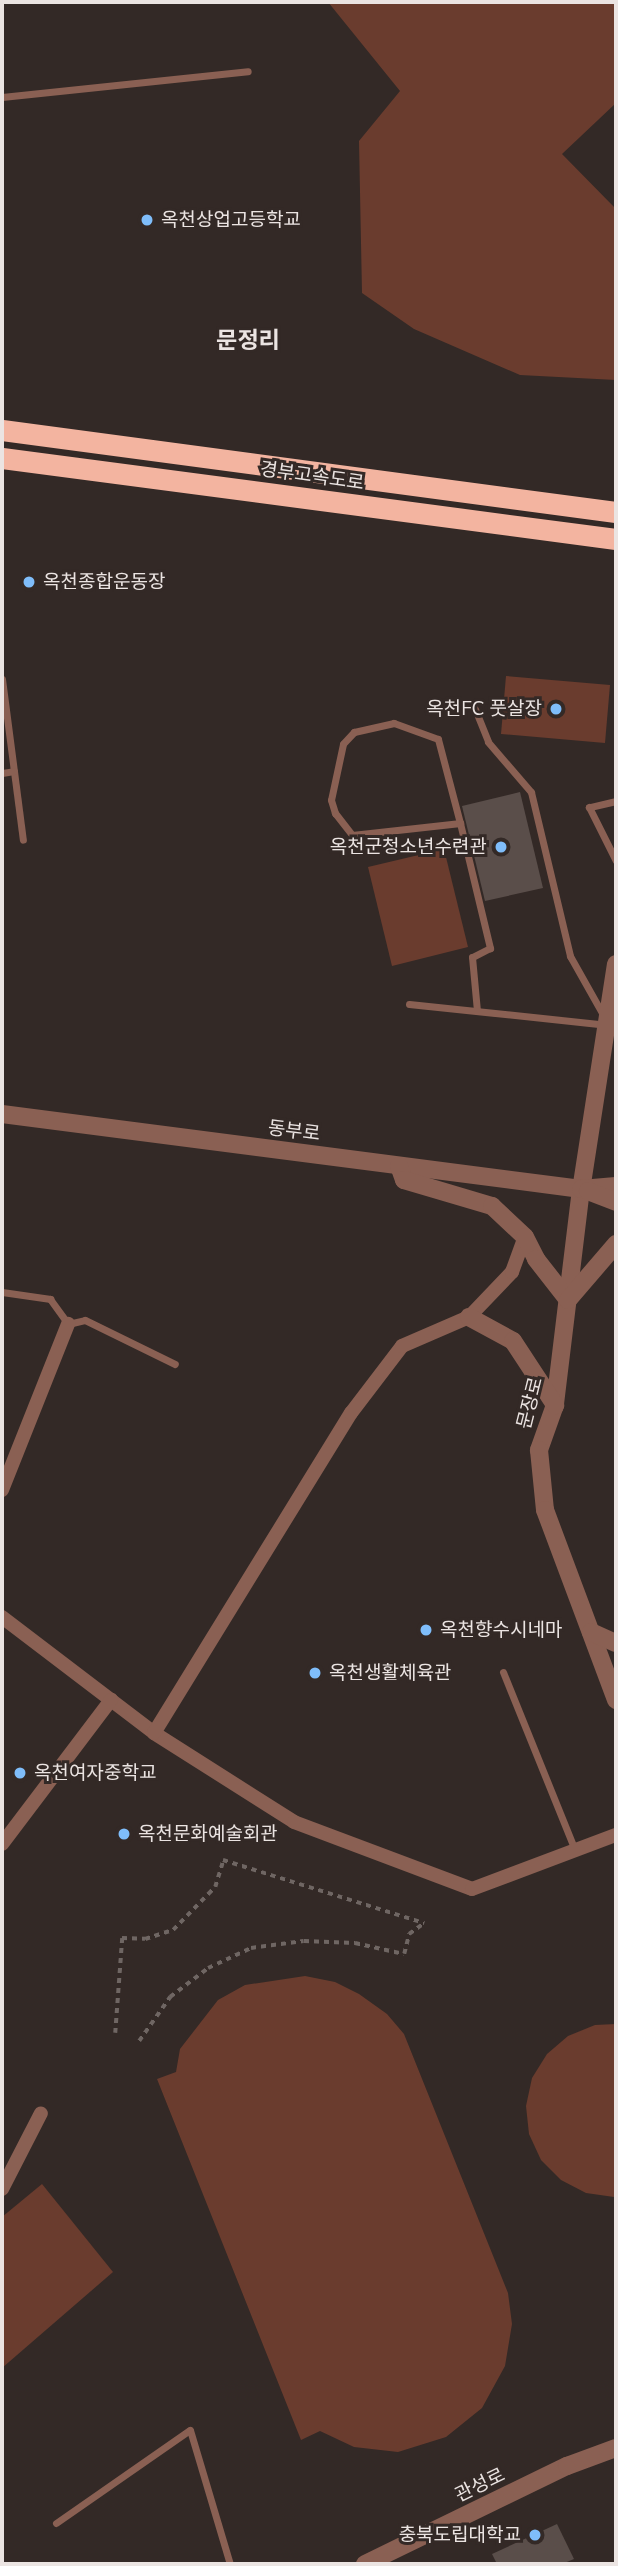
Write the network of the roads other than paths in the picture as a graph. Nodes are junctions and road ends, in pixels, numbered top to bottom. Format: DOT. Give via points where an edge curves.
graph roads {
  1 [pos="247,71"];
  2 [pos="2,97"];
  3 [pos="2,430"];
  4 [pos="2,458"];
  5 [pos="616,512"];
  6 [pos="616,539"];
  7 [pos="2,679"];
  8 [pos="475,709"];
  9 [pos="14,771"];
  10 [pos="2,773"];
  11 [pos="616,801"];
  12 [pos="460,823"];
  13 [pos="23,839"];
  14 [pos="616,861"];
  15 [pos="616,964"];
  16 [pos="409,1004"];
  17 [pos="477,1011"];
  18 [pos="608,1025"];
  19 [pos="2,1114"];
  20 [pos="399,1166"];
  21 [pos="616,1186"];
  22 [pos="581,1189"];
  23 [pos="616,1202"];
  24 [pos="525,1237"];
  25 [pos="616,1244"];
  26 [pos="2,1292"];
  27 [pos="568,1300"];
  28 [pos="468,1317"];
  29 [pos="68,1324"];
  30 [pos="176,1364"];
  31 [pos="555,1405"];
  32 [pos="2,1490"];
  33 [pos="2,1618"];
  34 [pos="591,1632"];
  35 [pos="616,1643"];
  36 [pos="503,1672"];
  37 [pos="111,1700"];
  38 [pos="616,1700"];
  39 [pos="154,1733"];
  40 [pos="616,1835"];
  41 [pos="2,1844"];
  42 [pos="575,1850"];
  43 [pos="41,2113"];
  44 [pos="2,2189"];
  45 [pos="616,2448"];
  46 [pos="57,2523"];
  47 [pos="230,2564"];
  48 [pos="365,2564"];
  1 -- 2 [label="lane"];
  3 -- 5 [label="highway, 경부고속도로"];
  4 -- 6 [label="highway, 경부고속도로"];
  7 -- 9 [label="lane"];
  8 -- 18 [label="lane" via="488,742 531,792 570,956"];
  9 -- 10 [label="lane"];
  9 -- 13 [label="lane"];
  11 -- 14 [label="lane" via="589,807"];
  12 -- 12 [label="lane" via="352,835 331,800 343,744 354,732 394,723 438,738"];
  12 -- 17 [label="lane" via="490,948 472,957"];
  15 -- 18 [label="street, 문장로"];
  16 -- 17 [label="lane"];
  17 -- 18 [label="lane"];
  18 -- 22 [label="street, 문장로"];
  19 -- 20 [label="street, 동부로"];
  20 -- 22 [label="street, 동부로"];
  20 -- 24 [label="street" via="404,1180 492,1206"];
  21 -- 22 [label="street, 동부로"];
  22 -- 23 [label="street, 동부로"];
  22 -- 27 [label="street, 문장로"];
  24 -- 27 [label="street"];
  24 -- 28 [label="street" via="512,1272"];
  25 -- 27 [label="street"];
  26 -- 29 [label="lane" via="51,1299"];
  27 -- 31 [label="street, 문장로"];
  28 -- 31 [label="street" via="513,1341"];
  28 -- 39 [label="street" via="402,1346 360,1402"];
  29 -- 30 [label="lane" via="85,1320"];
  29 -- 32 [label="street"];
  31 -- 34 [label="street, 문장로" via="539,1450 545,1510"];
  33 -- 37 [label="street"];
  34 -- 35 [label="street"];
  34 -- 38 [label="street, 문장로"];
  36 -- 42 [label="lane"];
  37 -- 39 [label="street"];
  37 -- 41 [label="street"];
  39 -- 42 [label="street" via="294,1822 472,1889"];
  40 -- 42 [label="street"];
  43 -- 44 [label="street"];
  45 -- 48 [label="street, 관성로" via="567,2466"];
  46 -- 47 [label="lane" via="190,2430"];
}
